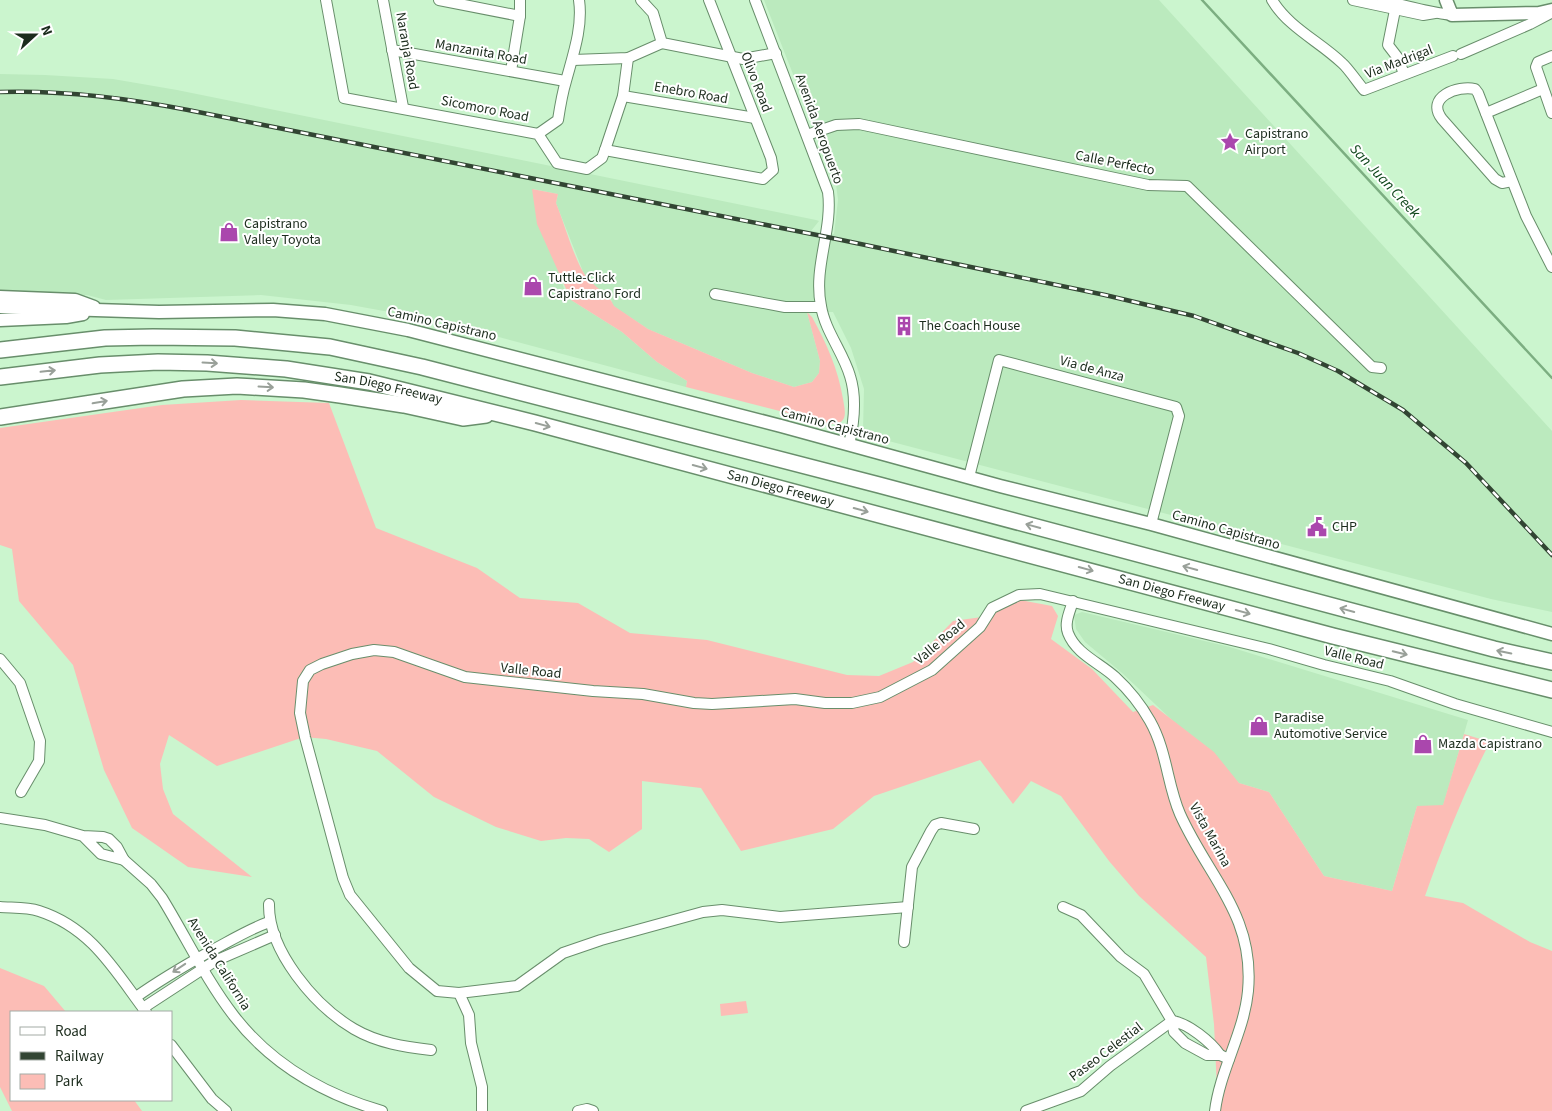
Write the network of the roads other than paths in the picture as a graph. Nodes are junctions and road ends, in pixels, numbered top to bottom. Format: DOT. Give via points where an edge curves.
graph roads {
  1 [pos="326,0"];
  2 [pos="384,0"];
  3 [pos="439,0"];
  4 [pos="520,0"];
  5 [pos="579,0"];
  6 [pos="641,0"];
  7 [pos="709,0"];
  8 [pos="754,0"];
  9 [pos="1272,0"];
  10 [pos="1353,0"];
  11 [pos="1382,0"];
  12 [pos="1446,0"];
  13 [pos="465,3"];
  14 [pos="1395,10"];
  15 [pos="1552,11"];
  16 [pos="1434,13"];
  17 [pos="1452,15"];
  18 [pos="520,16"];
  19 [pos="662,43"];
  20 [pos="392,50"];
  21 [pos="776,53"];
  22 [pos="1552,56"];
  23 [pos="628,58"];
  24 [pos="731,58"];
  25 [pos="573,60"];
  26 [pos="511,71"];
  27 [pos="1404,74"];
  28 [pos="566,81"];
  29 [pos="1543,89"];
  30 [pos="623,96"];
  31 [pos="403,107"];
  32 [pos="1486,113"];
  33 [pos="1552,113"];
  34 [pos="755,118"];
  35 [pos="538,134"];
  36 [pos="807,134"];
  37 [pos="605,150"];
  38 [pos="1512,181"];
  39 [pos="1552,267"];
  40 [pos="715,294"];
  41 [pos="0,297"];
  42 [pos="821,307"];
  43 [pos="0,308"];
  44 [pos="100,311"];
  45 [pos="0,314"];
  46 [pos="79,315"];
  47 [pos="0,320"];
  48 [pos="0,350"];
  49 [pos="1381,368"];
  50 [pos="0,378"];
  51 [pos="495,414"];
  52 [pos="0,417"];
  53 [pos="849,445"];
  54 [pos="969,477"];
  55 [pos="1151,524"];
  56 [pos="1073,601"];
  57 [pos="1552,634"];
  58 [pos="1,662"];
  59 [pos="1552,662"];
  60 [pos="1552,690"];
  61 [pos="1552,732"];
  62 [pos="21,792"];
  63 [pos="0,818"];
  64 [pos="974,829"];
  65 [pos="83,836"];
  66 [pos="124,860"];
  67 [pos="269,904"];
  68 [pos="0,907"];
  69 [pos="908,907"];
  70 [pos="1063,907"];
  71 [pos="269,922"];
  72 [pos="242,932"];
  73 [pos="275,935"];
  74 [pos="904,942"];
  75 [pos="249,946"];
  76 [pos="198,958"];
  77 [pos="204,968"];
  78 [pos="157,983"];
  79 [pos="459,993"];
  80 [pos="164,994"];
  81 [pos="136,998"];
  82 [pos="145,1010"];
  83 [pos="1172,1021"];
  84 [pos="1193,1032"];
  85 [pos="1184,1043"];
  86 [pos="172,1046"];
  87 [pos="431,1050"];
  88 [pos="1224,1057"];
  89 [pos="226,1111"];
  90 [pos="382,1111"];
  91 [pos="482,1111"];
  92 [pos="578,1111"];
  93 [pos="593,1111"];
  94 [pos="1026,1111"];
  95 [pos="1215,1111"];
  1 -- 31 [label="street, Sicomoro Road" via="344,98"];
  2 -- 20 [label="street, Naranja Road"];
  3 -- 13 [label="street"];
  4 -- 18 [label="street"];
  5 -- 25 [label="street" via="581,12"];
  6 -- 19 [label="street" via="653,13"];
  7 -- 24 [label="street, Olivo Road"];
  8 -- 21 [label="street, Avenida Aeropuerto"];
  9 -- 27 [label="street, Via Madrigal" via="1288,21 1344,64 1364,90"];
  10 -- 14 [label="street"];
  11 -- 16 [label="street"];
  12 -- 17 [label="main road"];
  13 -- 18 [label="street"];
  14 -- 16 [label="street" via="1423,15"];
  14 -- 27 [label="street" via="1388,45"];
  15 -- 17 [label="main road"];
  15 -- 27 [label="street, Via Madrigal" via="1530,24"];
  16 -- 17 [label="street"];
  18 -- 26 [label="street"];
  19 -- 23 [label="street"];
  19 -- 24 [label="street"];
  20 -- 26 [label="street, Manzanita Road"];
  20 -- 31 [label="street, Naranja Road"];
  21 -- 24 [label="street" via="743,60"];
  21 -- 36 [label="street, Avenida Aeropuerto"];
  22 -- 29 [label="street" via="1538,62 1536,67"];
  23 -- 25 [label="street"];
  23 -- 30 [label="street"];
  24 -- 34 [label="street, Olivo Road"];
  25 -- 28 [label="street"];
  26 -- 28 [label="street, Manzanita Road"];
  28 -- 35 [label="street" via="558,120"];
  29 -- 32 [label="street"];
  29 -- 33 [label="street"];
  30 -- 34 [label="street, Enebro Road"];
  30 -- 37 [label="street"];
  31 -- 35 [label="street, Sicomoro Road"];
  32 -- 38 [label="street"];
  32 -- 38 [label="street" via="1478,93 1470,88 1444,96 1436,103 1438,114 1495,179"];
  34 -- 37 [label="street, Olivo Road" via="771,158 772,170 767,177"];
  35 -- 37 [label="street, Sicomoro Road" via="557,163 587,170 602,158"];
  36 -- 42 [label="street, Avenida Aeropuerto" via="826,184 830,207 819,273"];
  36 -- 49 [label="street, Calle Perfecto" via="836,125 859,124 1148,185 1187,186 1372,367"];
  38 -- 39 [label="street"];
  40 -- 42 [label="street" via="786,307"];
  41 -- 44 [label="main road" via="75,300"];
  42 -- 53 [label="street, Avenida Aeropuerto" via="850,376 854,412"];
  43 -- 44 [label="main road, Camino Capistrano"];
  44 -- 46 [label="main road, Camino Capistrano"];
  44 -- 53 [label="main road, Camino Capistrano" via="273,310 351,319 530,360"];
  45 -- 46 [label="main road"];
  46 -- 47 [label="main road, Camino Capistrano"];
  59 -- 48 [label="highway, San Diego Freeway, one-way" via="1494,650 422,367 330,347 235,338 152,337 105,338"];
  50 -- 51 [label="highway, San Diego Freeway, one-way" via="100,365 158,362 249,366 369,382"];
  52 -- 51 [label="highway, one-way" via="183,389 237,386 340,395 463,418"];
  51 -- 60 [label="highway, San Diego Freeway, one-way" via="1333,636"];
  53 -- 54 [label="main road, Camino Capistrano"];
  54 -- 55 [label="main road, Camino Capistrano"];
  54 -- 55 [label="street, Via de Anza" via="1000,360 1074,378 1176,407 1179,416"];
  55 -- 57 [label="main road, Camino Capistrano"];
  56 -- 61 [label="street, Valle Road" via="1390,681"];
  56 -- 79 [label="street, Valle Road" via="1040,594 1019,595 992,608 980,626 932,670 880,696 852,703 794,699 712,704 643,694 505,683 465,676 412,658 374,650 330,661 310,670 303,681 300,713 346,887 415,975 437,991"];
  56 -- 88 [label="street, Vista Marina" via="1067,621 1068,633 1079,649 1131,693 1150,721 1164,750 1180,813 1230,900 1239,922 1246,944 1248,990 1245,1011"];
  58 -- 62 [label="street" via="20,683 40,741 39,760"];
  63 -- 65 [label="street, Avenida California" via="45,825"];
  64 -- 69 [label="street" via="951,824 935,825 912,867"];
  65 -- 66 [label="street, Avenida California" via="101,854"];
  65 -- 66 [label="street, Avenida California" via="110,839"];
  66 -- 76 [label="street, Avenida California" via="162,898"];
  67 -- 71 [label="street"];
  68 -- 81 [label="street" via="38,910 65,923 99,948"];
  69 -- 74 [label="street"];
  69 -- 79 [label="street, Valle Road" via="780,917 722,910 703,912 563,953 517,986"];
  70 -- 83 [label="street" via="1081,915 1121,957 1144,974"];
  71 -- 72 [label="street"];
  71 -- 73 [label="street"];
  72 -- 75 [label="street"];
  72 -- 76 [label="street"];
  73 -- 75 [label="street"];
  73 -- 87 [label="street" via="292,968 318,1001 338,1018 356,1030 400,1047"];
  75 -- 77 [label="street"];
  76 -- 77 [label="street, Avenida California"];
  76 -- 78 [label="street, one-way"];
  77 -- 80 [label="street"];
  77 -- 90 [label="street, Avenida California" via="232,1014 272,1056 330,1093"];
  78 -- 80 [label="street"];
  78 -- 81 [label="street"];
  79 -- 91 [label="street" via="469,1015 471,1043 482,1087"];
  80 -- 82 [label="street"];
  81 -- 82 [label="street"];
  83 -- 84 [label="street" via="1182,1022"];
  83 -- 85 [label="street" via="1174,1032"];
  83 -- 94 [label="street, Paseo Celestial" via="1081,1091"];
  84 -- 85 [label="street"];
  84 -- 88 [label="street" via="1211,1043"];
  85 -- 88 [label="street" via="1207,1055"];
  86 -- 89 [label="street" via="212,1099"];
  88 -- 95 [label="street, Vista Marina"];
  92 -- 93 [label="street"];
}
